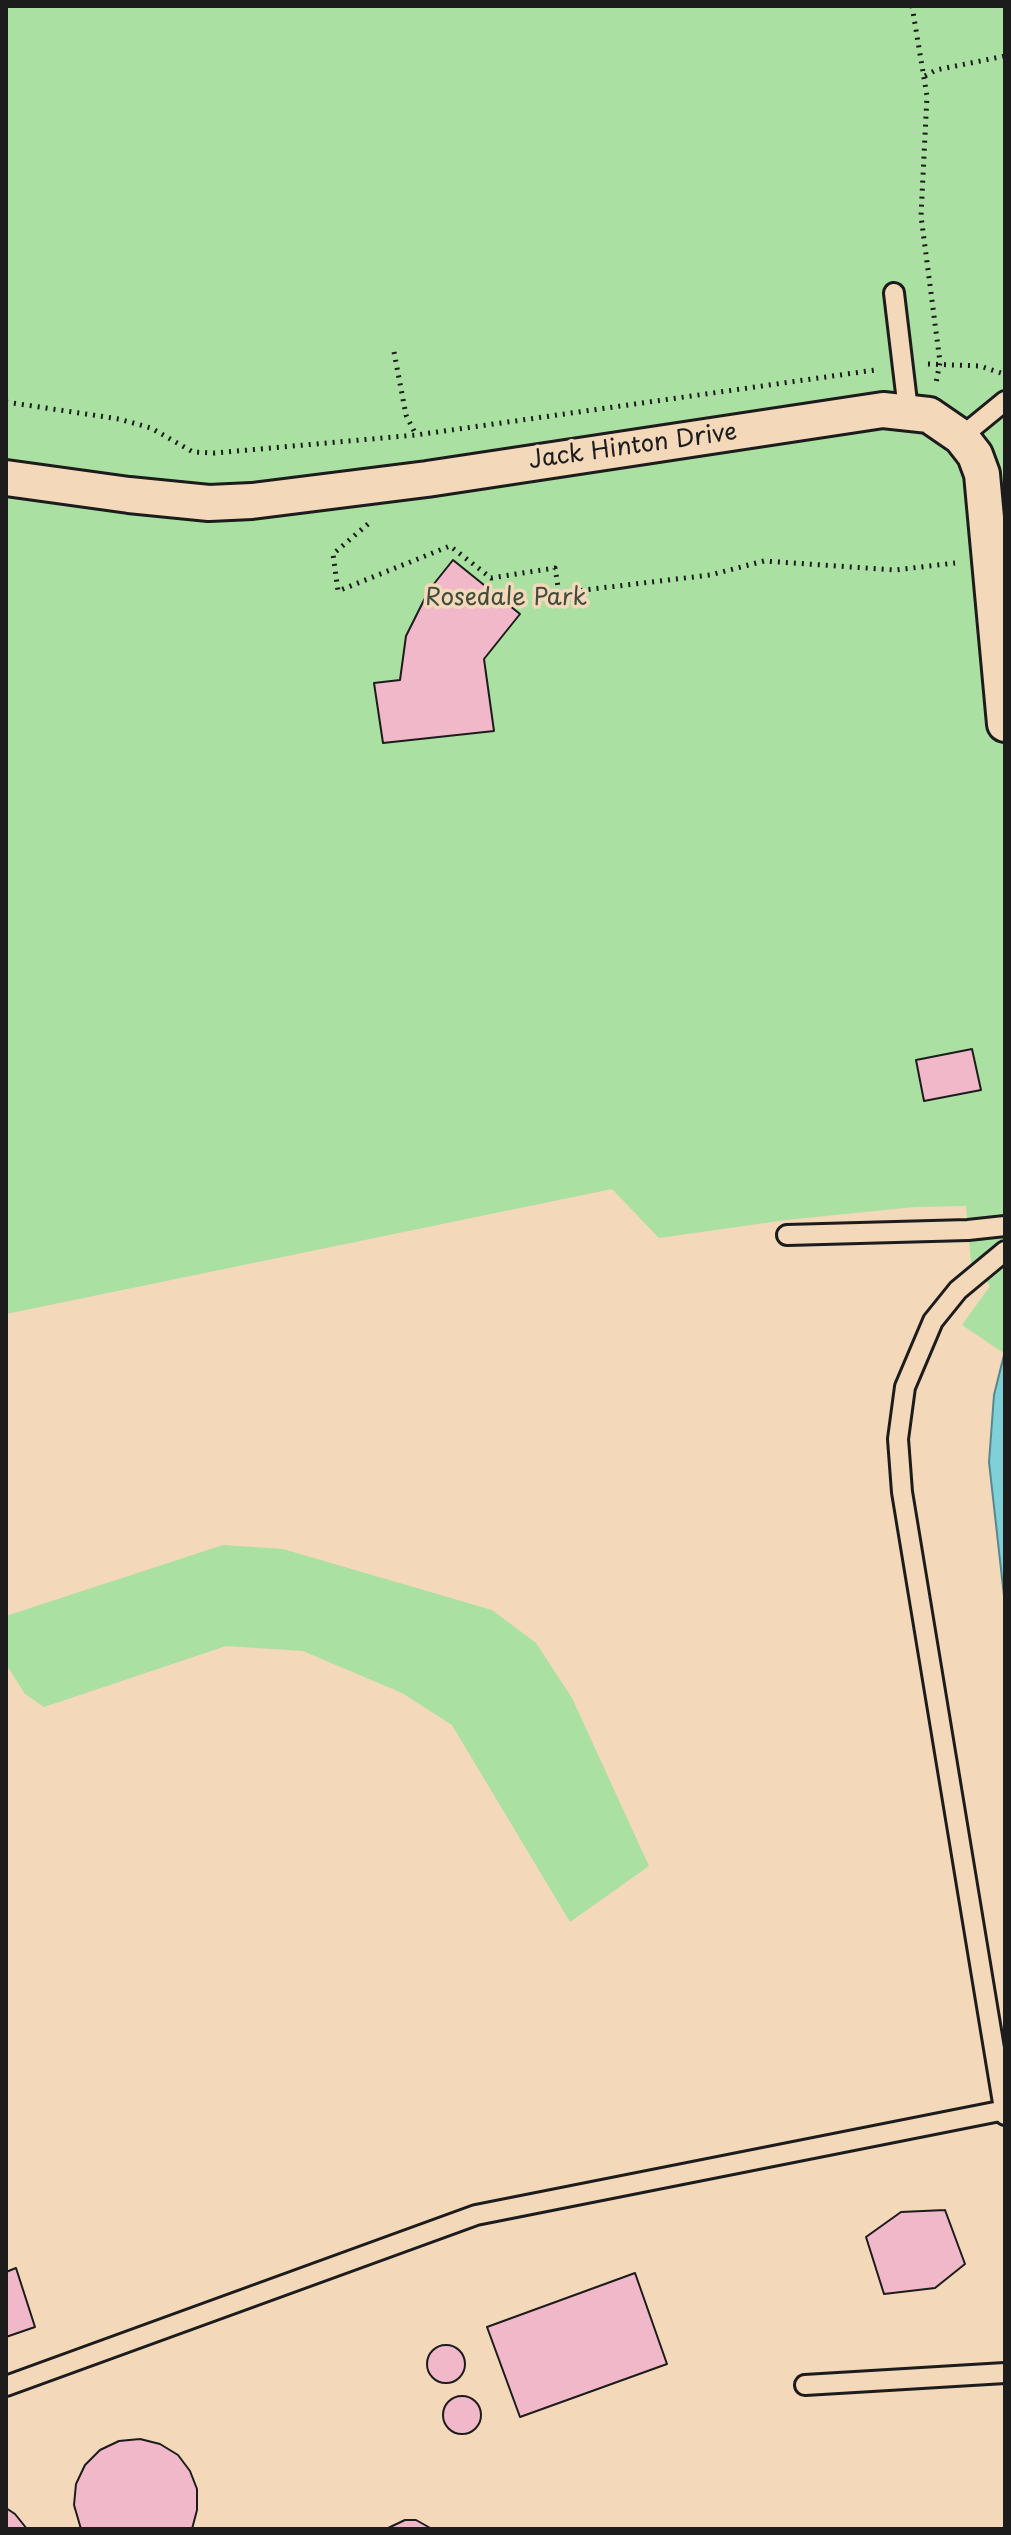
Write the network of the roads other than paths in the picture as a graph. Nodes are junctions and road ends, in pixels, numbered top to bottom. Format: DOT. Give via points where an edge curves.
graph roads {
  1 [pos="894,293"];
  2 [pos="1005,401"];
  3 [pos="918,413"];
  4 [pos="961,437"];
  5 [pos="6,478"];
  6 [pos="1005,724"];
  7 [pos="1005,1226"];
  8 [pos="787,1235"];
  9 [pos="1005,1251"];
  10 [pos="1005,2112"];
  11 [pos="1005,2373"];
  12 [pos="805,2385"];
  13 [pos="6,2386"];
  1 -- 3 [label="lane" via="902,366"];
  2 -- 4 [label="lane"];
  3 -- 4 [label="street"];
  3 -- 5 [label="street, Jack Hinton Drive" via="883,410 294,498 209,503"];
  4 -- 6 [label="street" via="975,455 987,498"];
  7 -- 8 [label="lane"];
  9 -- 10 [label="lane" via="958,1290 933,1321 905,1387 898,1439"];
  10 -- 13 [label="lane" via="476,2215"];
  11 -- 12 [label="lane"];
}
